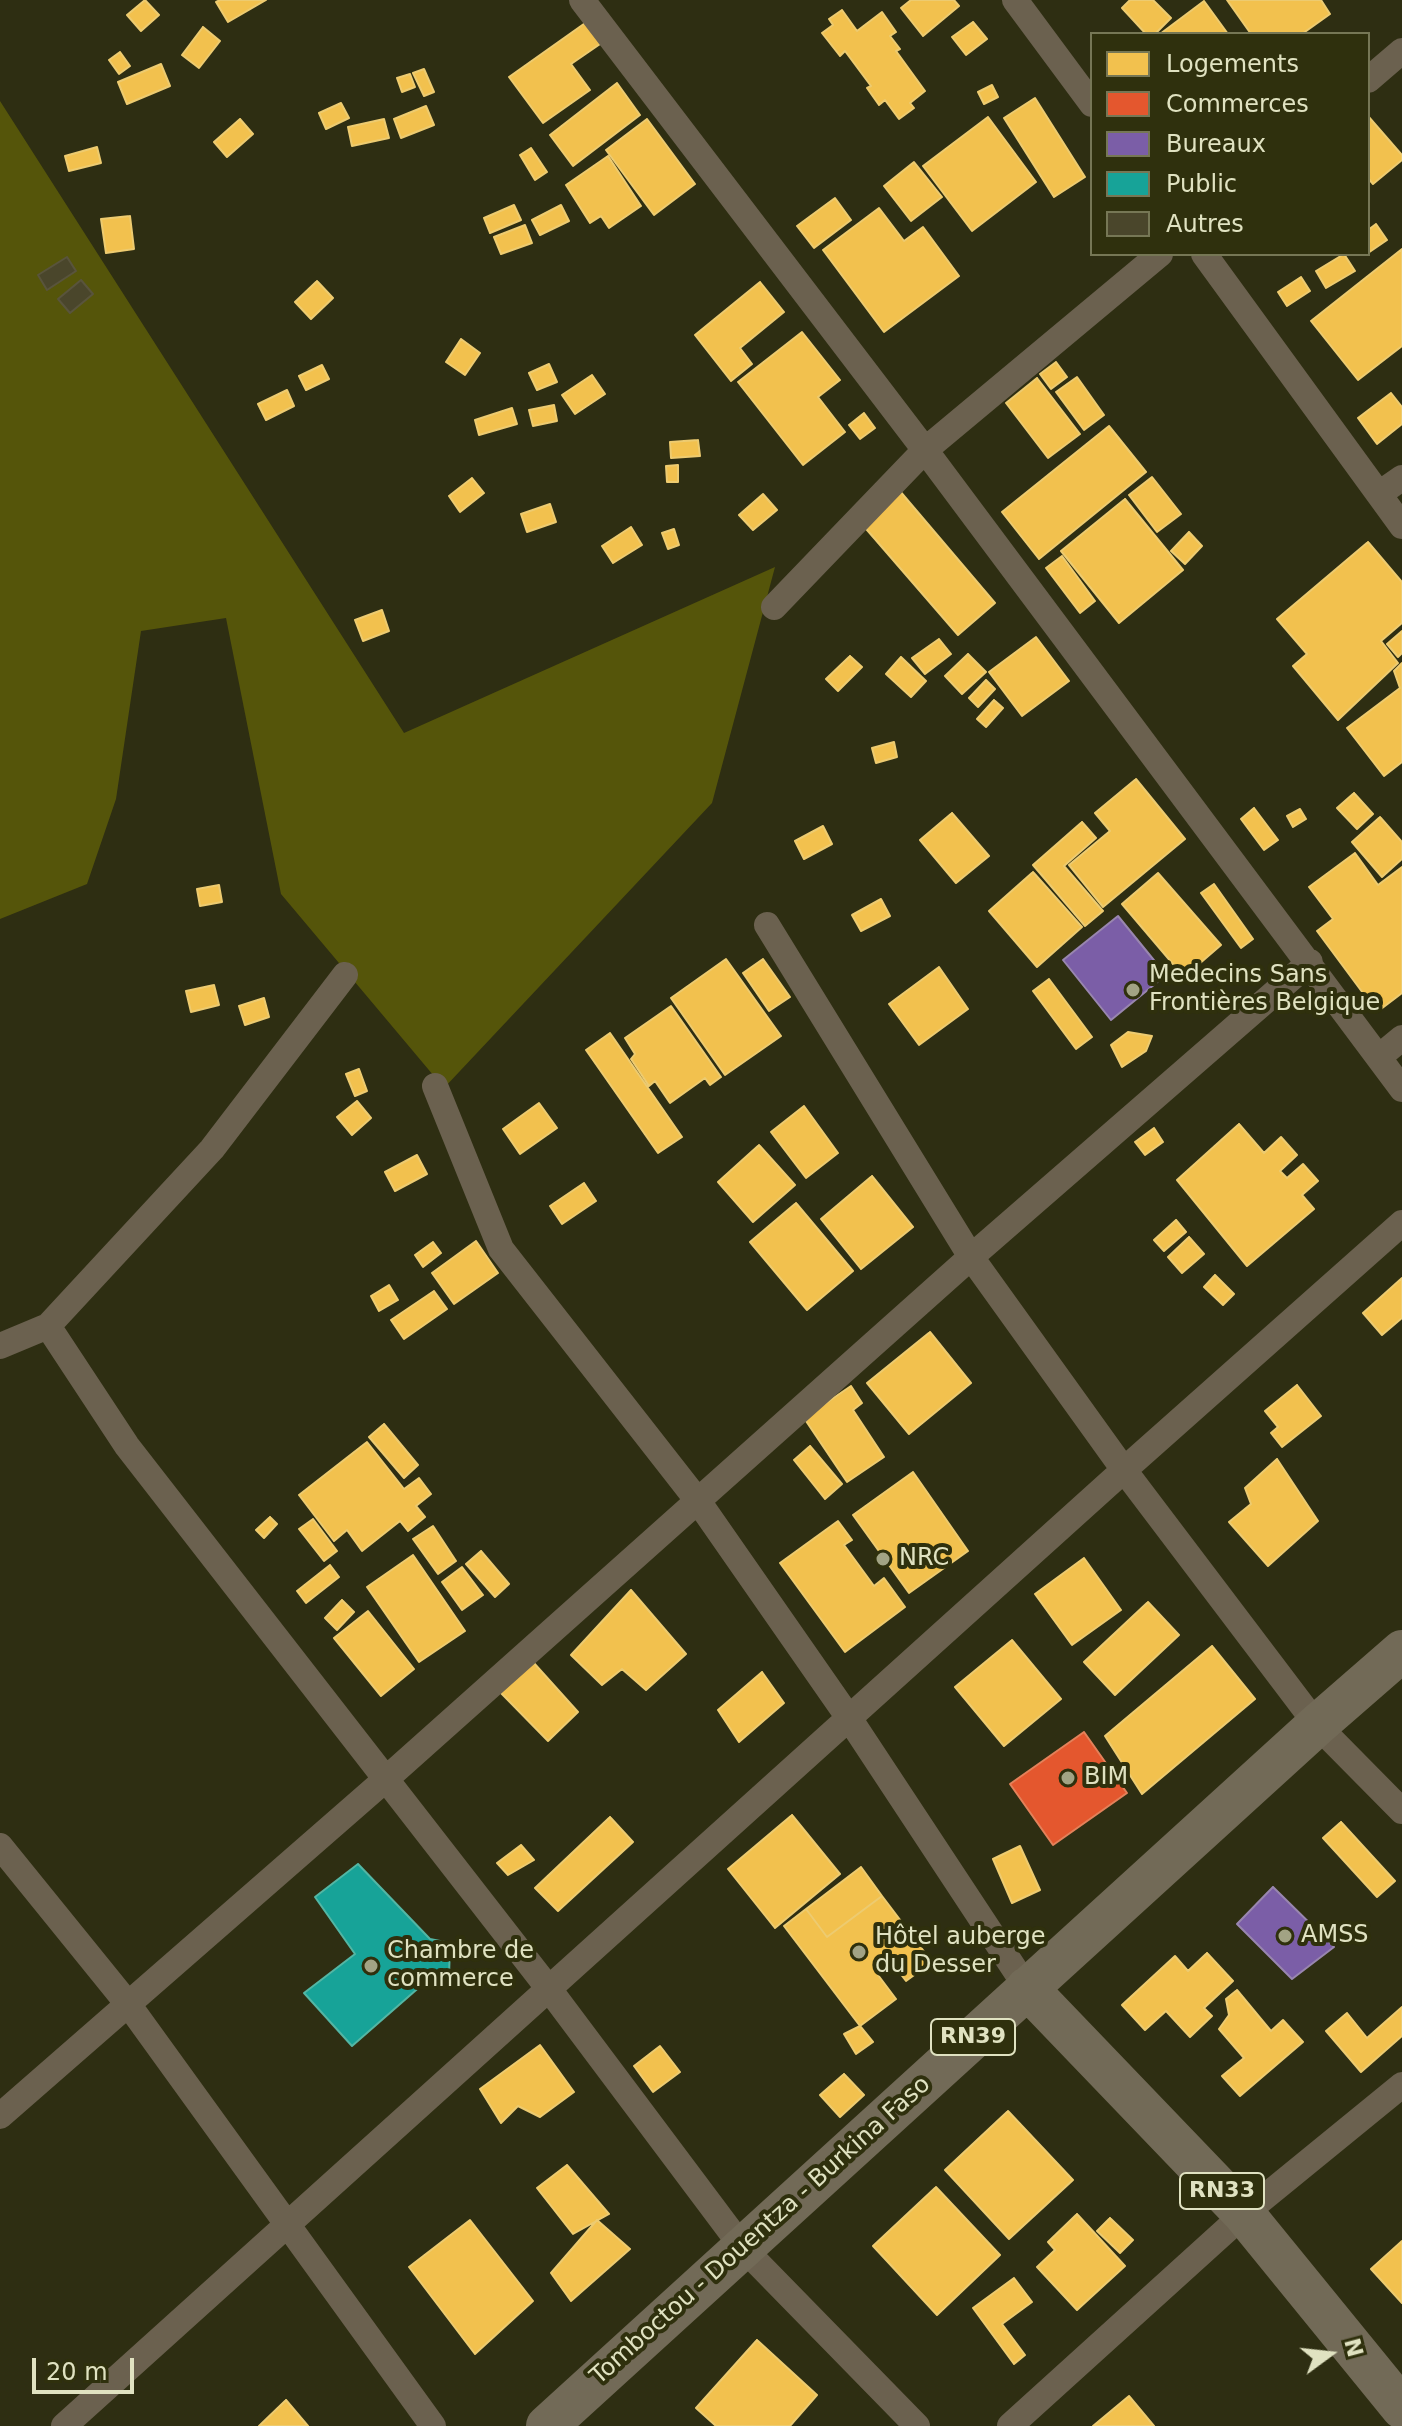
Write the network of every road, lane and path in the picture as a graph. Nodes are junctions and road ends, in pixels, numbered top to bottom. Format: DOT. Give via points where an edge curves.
graph roads {
  1 [pos="582,0"];
  2 [pos="1015,0"];
  3 [pos="1402,51"];
  4 [pos="1370,78"];
  5 [pos="1090,101"];
  6 [pos="1158,256"];
  7 [pos="1205,256"];
  8 [pos="925,450"];
  9 [pos="1402,478"];
  10 [pos="1379,494"];
  11 [pos="1402,526"];
  12 [pos="774,607"];
  13 [pos="767,925"];
  14 [pos="1310,962"];
  15 [pos="345,975"];
  16 [pos="1402,1038"];
  17 [pos="1379,1057"];
  18 [pos="435,1086"];
  19 [pos="1402,1089"];
  20 [pos="1402,1223"];
  21 [pos="971,1257"];
  22 [pos="48,1326"];
  23 [pos="0,1346"];
  24 [pos="1124,1470"];
  25 [pos="698,1501"];
  26 [pos="1402,1651"];
  27 [pos="849,1718"];
  28 [pos="1317,1725"];
  29 [pos="386,1779"];
  30 [pos="1402,1811"];
  31 [pos="0,1846"];
  32 [pos="1027,1988"];
  33 [pos="549,1989"];
  34 [pos="128,2004"];
  35 [pos="1402,2085"];
  36 [pos="0,2116"];
  37 [pos="1244,2214"];
  38 [pos="287,2225"];
  39 [pos="743,2248"];
  40 [pos="1402,2408"];
  41 [pos="64,2426"];
  42 [pos="433,2426"];
  43 [pos="547,2426"];
  44 [pos="917,2426"];
  45 [pos="1010,2426"];
  1 -- 8 [label="street"];
  2 -- 5 [label="street"];
  3 -- 4 [label="street"];
  6 -- 8 [label="street"];
  7 -- 10 [label="street"];
  8 -- 12 [label="street"];
  8 -- 14 [label="street"];
  9 -- 10 [label="street"];
  10 -- 11 [label="street"];
  13 -- 21 [label="street"];
  14 -- 17 [label="street"];
  14 -- 21 [label="street"];
  15 -- 22 [label="street" via="212,1149"];
  16 -- 17 [label="street"];
  17 -- 19 [label="street"];
  18 -- 25 [label="street" via="501,1249"];
  20 -- 24 [label="street"];
  21 -- 24 [label="street"];
  21 -- 25 [label="street"];
  22 -- 23 [label="street"];
  22 -- 29 [label="street" via="127,1446"];
  24 -- 27 [label="street"];
  24 -- 28 [label="street"];
  25 -- 27 [label="street"];
  25 -- 29 [label="street"];
  26 -- 28 [label="main road, Tomboctou - Douentza - Burkina Faso / RN39"];
  27 -- 32 [label="street"];
  27 -- 33 [label="street"];
  28 -- 30 [label="street"];
  28 -- 32 [label="main road, Tomboctou - Douentza - Burkina Faso / RN39"];
  29 -- 33 [label="street"];
  29 -- 34 [label="street"];
  31 -- 34 [label="street"];
  32 -- 37 [label="main road, RN33"];
  32 -- 39 [label="main road, Tomboctou - Douentza - Burkina Faso / RN39"];
  33 -- 38 [label="street"];
  33 -- 39 [label="street"];
  34 -- 36 [label="street"];
  34 -- 38 [label="street"];
  35 -- 37 [label="street"];
  37 -- 40 [label="main road, RN33"];
  37 -- 45 [label="street"];
  38 -- 41 [label="street"];
  38 -- 42 [label="street"];
  39 -- 43 [label="main road, Tomboctou - Douentza - Burkina Faso / RN39"];
  39 -- 44 [label="street"];
}
